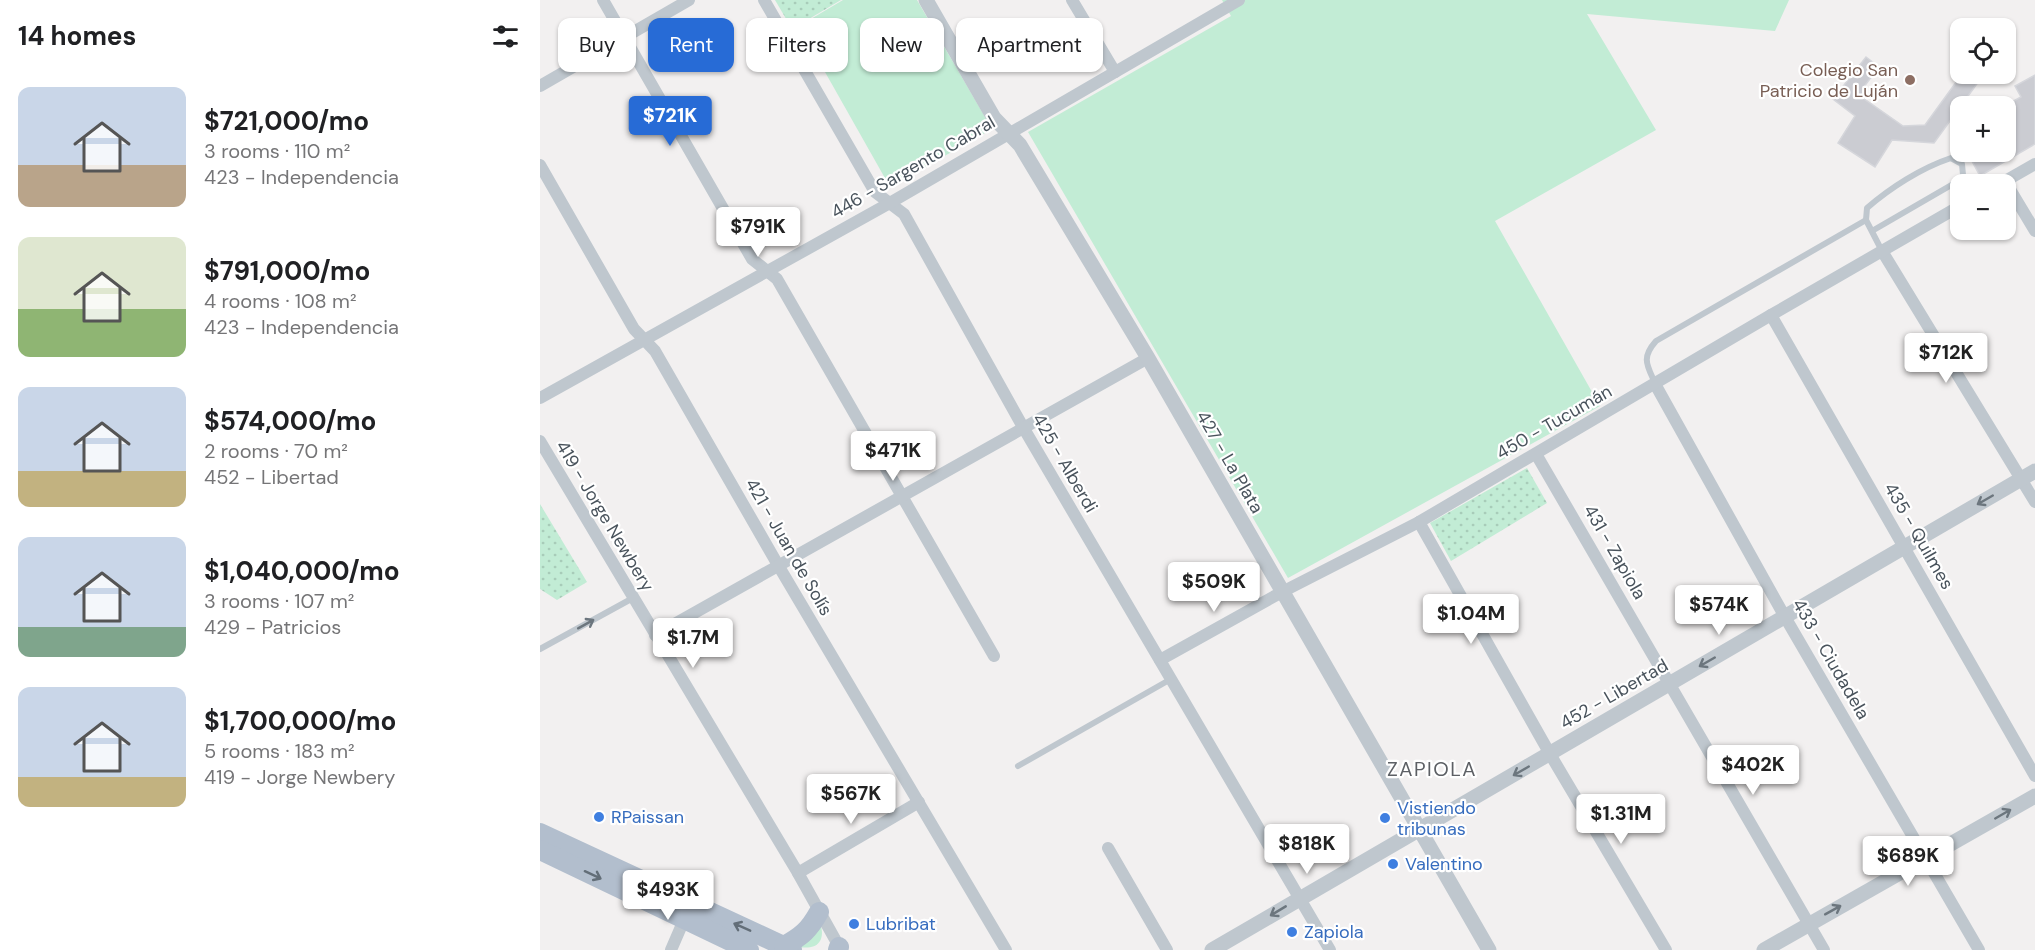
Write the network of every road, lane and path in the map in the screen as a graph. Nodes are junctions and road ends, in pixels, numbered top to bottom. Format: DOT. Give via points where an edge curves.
graph roads {
  1 [pos="603,0"];
  2 [pos="689,0"];
  3 [pos="764,0"];
  4 [pos="926,0"];
  5 [pos="1072,0"];
  6 [pos="1239,0"];
  7 [pos="1219,5"];
  8 [pos="613,18"];
  9 [pos="636,30"];
  10 [pos="636,58"];
  11 [pos="564,72"];
  12 [pos="1114,72"];
  13 [pos="540,86"];
  14 [pos="1010,133"];
  15 [pos="2035,164"];
  16 [pos="540,165"];
  17 [pos="2016,175"];
  18 [pos="2016,203"];
  19 [pos="888,204"];
  20 [pos="1950,212"];
  21 [pos="1866,220"];
  22 [pos="1872,231"];
  23 [pos="2035,231"];
  24 [pos="1882,251"];
  25 [pos="766,271"];
  26 [pos="1771,315"];
  27 [pos="644,341"];
  28 [pos="1148,358"];
  29 [pos="1655,384"];
  30 [pos="540,398"];
  31 [pos="1023,427"];
  32 [pos="540,441"];
  33 [pos="1536,454"];
  34 [pos="2035,471"];
  35 [pos="2021,479"];
  36 [pos="900,495"];
  37 [pos="2035,502"];
  38 [pos="1419,522"];
  39 [pos="1905,547"];
  40 [pos="778,565"];
  41 [pos="1282,592"];
  42 [pos="633,598"];
  43 [pos="1785,617"];
  44 [pos="655,635"];
  45 [pos="540,649"];
  46 [pos="994,656"];
  47 [pos="1160,660"];
  48 [pos="1171,679"];
  49 [pos="1671,684"];
  50 [pos="1550,754"];
  51 [pos="1018,766"];
  52 [pos="2035,776"];
  53 [pos="2035,796"];
  54 [pos="919,802"];
  55 [pos="1420,830"];
  56 [pos="540,833"];
  57 [pos="1108,848"];
  58 [pos="540,850"];
  59 [pos="1925,859"];
  60 [pos="798,873"];
  61 [pos="1300,898"];
  62 [pos="688,911"];
  63 [pos="819,912"];
  64 [pos="1809,924"];
  65 [pos="788,948"];
  66 [pos="840,949"];
  67 [pos="671,950"];
  68 [pos="749,950"];
  69 [pos="1005,950"];
  70 [pos="1167,950"];
  71 [pos="1212,950"];
  72 [pos="1330,950"];
  73 [pos="1489,950"];
  74 [pos="1666,950"];
  75 [pos="1764,950"];
  76 [pos="1824,950"];
  77 [pos="1978,950"];
  1 -- 8 [label="street"];
  2 -- 9 [label="street"];
  3 -- 19 [label="street, 425 - Alberdi" via="875,192"];
  4 -- 14 [label="street, 427 - La Plata" via="994,118"];
  5 -- 12 [label="street"];
  6 -- 7 [label="street, 446 - Sargento Cabral"];
  7 -- 12 [label="street, 446 - Sargento Cabral"];
  10 -- 25 [label="street" via="752,259"];
  11 -- 13 [label="street"];
  12 -- 14 [label="street, 446 - Sargento Cabral"];
  14 -- 19 [label="street, 446 - Sargento Cabral"];
  14 -- 28 [label="street, 427 - La Plata"];
  15 -- 17 [label="street"];
  16 -- 27 [label="street, 421 - Juan de Solís"];
  18 -- 23 [label="street"];
  19 -- 25 [label="street, 446 - Sargento Cabral"];
  19 -- 31 [label="street, 425 - Alberdi" via="904,214"];
  20 -- 24 [label="street, 450 - Tucumán"];
  21 -- 22 [label="lane"];
  21 -- 22 [label="lane" via="1867,208 1886,192 1940,162 1951,158 1962,164 1960,180"];
  21 -- 29 [label="lane" via="1656,341 1645,362"];
  22 -- 24 [label="lane"];
  24 -- 26 [label="street, 450 - Tucumán"];
  24 -- 35 [label="street"];
  25 -- 27 [label="street, 446 - Sargento Cabral"];
  25 -- 36 [label="street" via="777,279"];
  26 -- 29 [label="street, 450 - Tucumán"];
  26 -- 39 [label="street, 435 - Quilmes"];
  27 -- 30 [label="street, 446 - Sargento Cabral"];
  27 -- 40 [label="street, 421 - Juan de Solís" via="655,351"];
  28 -- 31 [label="street"];
  28 -- 41 [label="street, 427 - La Plata"];
  29 -- 33 [label="street, 450 - Tucumán"];
  29 -- 43 [label="street, 433 - Ciudadela"];
  31 -- 36 [label="street"];
  31 -- 47 [label="street, 425 - Alberdi"];
  32 -- 42 [label="street, 419 - Jorge Newbery"];
  33 -- 38 [label="street, 450 - Tucumán"];
  33 -- 49 [label="street, 431 - Zapiola"];
  34 -- 35 [label="street, 452 - Libertad"];
  35 -- 37 [label="street"];
  35 -- 39 [label="street, 452 - Libertad, one-way"];
  36 -- 40 [label="street"];
  36 -- 46 [label="street"];
  38 -- 41 [label="street, 450 - Tucumán"];
  38 -- 50 [label="street"];
  39 -- 43 [label="street, 452 - Libertad"];
  39 -- 52 [label="street, 435 - Quilmes"];
  40 -- 44 [label="street"];
  40 -- 54 [label="street, 421 - Juan de Solís"];
  41 -- 47 [label="street, 450 - Tucumán"];
  41 -- 55 [label="street, 427 - La Plata"];
  42 -- 44 [label="street, 419 - Jorge Newbery"];
  45 -- 42 [label="lane, one-way"];
  43 -- 49 [label="street, 452 - Libertad, one-way"];
  43 -- 59 [label="street, 433 - Ciudadela"];
  44 -- 60 [label="street, 419 - Jorge Newbery"];
  47 -- 48 [label="street, 425 - Alberdi"];
  48 -- 51 [label="lane"];
  48 -- 61 [label="street, 425 - Alberdi"];
  49 -- 50 [label="street, 452 - Libertad"];
  49 -- 64 [label="street, 431 - Zapiola"];
  50 -- 55 [label="street, 452 - Libertad, one-way"];
  50 -- 74 [label="street"];
  59 -- 53 [label="street, one-way"];
  54 -- 60 [label="street"];
  54 -- 69 [label="street, 421 - Juan de Solís"];
  55 -- 61 [label="street, 452 - Libertad"];
  55 -- 73 [label="street, 427 - La Plata"];
  56 -- 62 [label="main road"];
  57 -- 70 [label="street"];
  58 -- 62 [label="main road, one-way"];
  64 -- 59 [label="street, one-way"];
  59 -- 77 [label="street, 433 - Ciudadela"];
  60 -- 63 [label="street, 419 - Jorge Newbery"];
  61 -- 71 [label="street, 452 - Libertad, one-way"];
  61 -- 72 [label="street, 425 - Alberdi"];
  65 -- 62 [label="main road, one-way"];
  62 -- 67 [label="street"];
  62 -- 68 [label="main road"];
  63 -- 65 [label="main road" via="810,928"];
  63 -- 66 [label="street, 419 - Jorge Newbery"];
  64 -- 75 [label="street"];
  64 -- 76 [label="street, 431 - Zapiola"];
}
